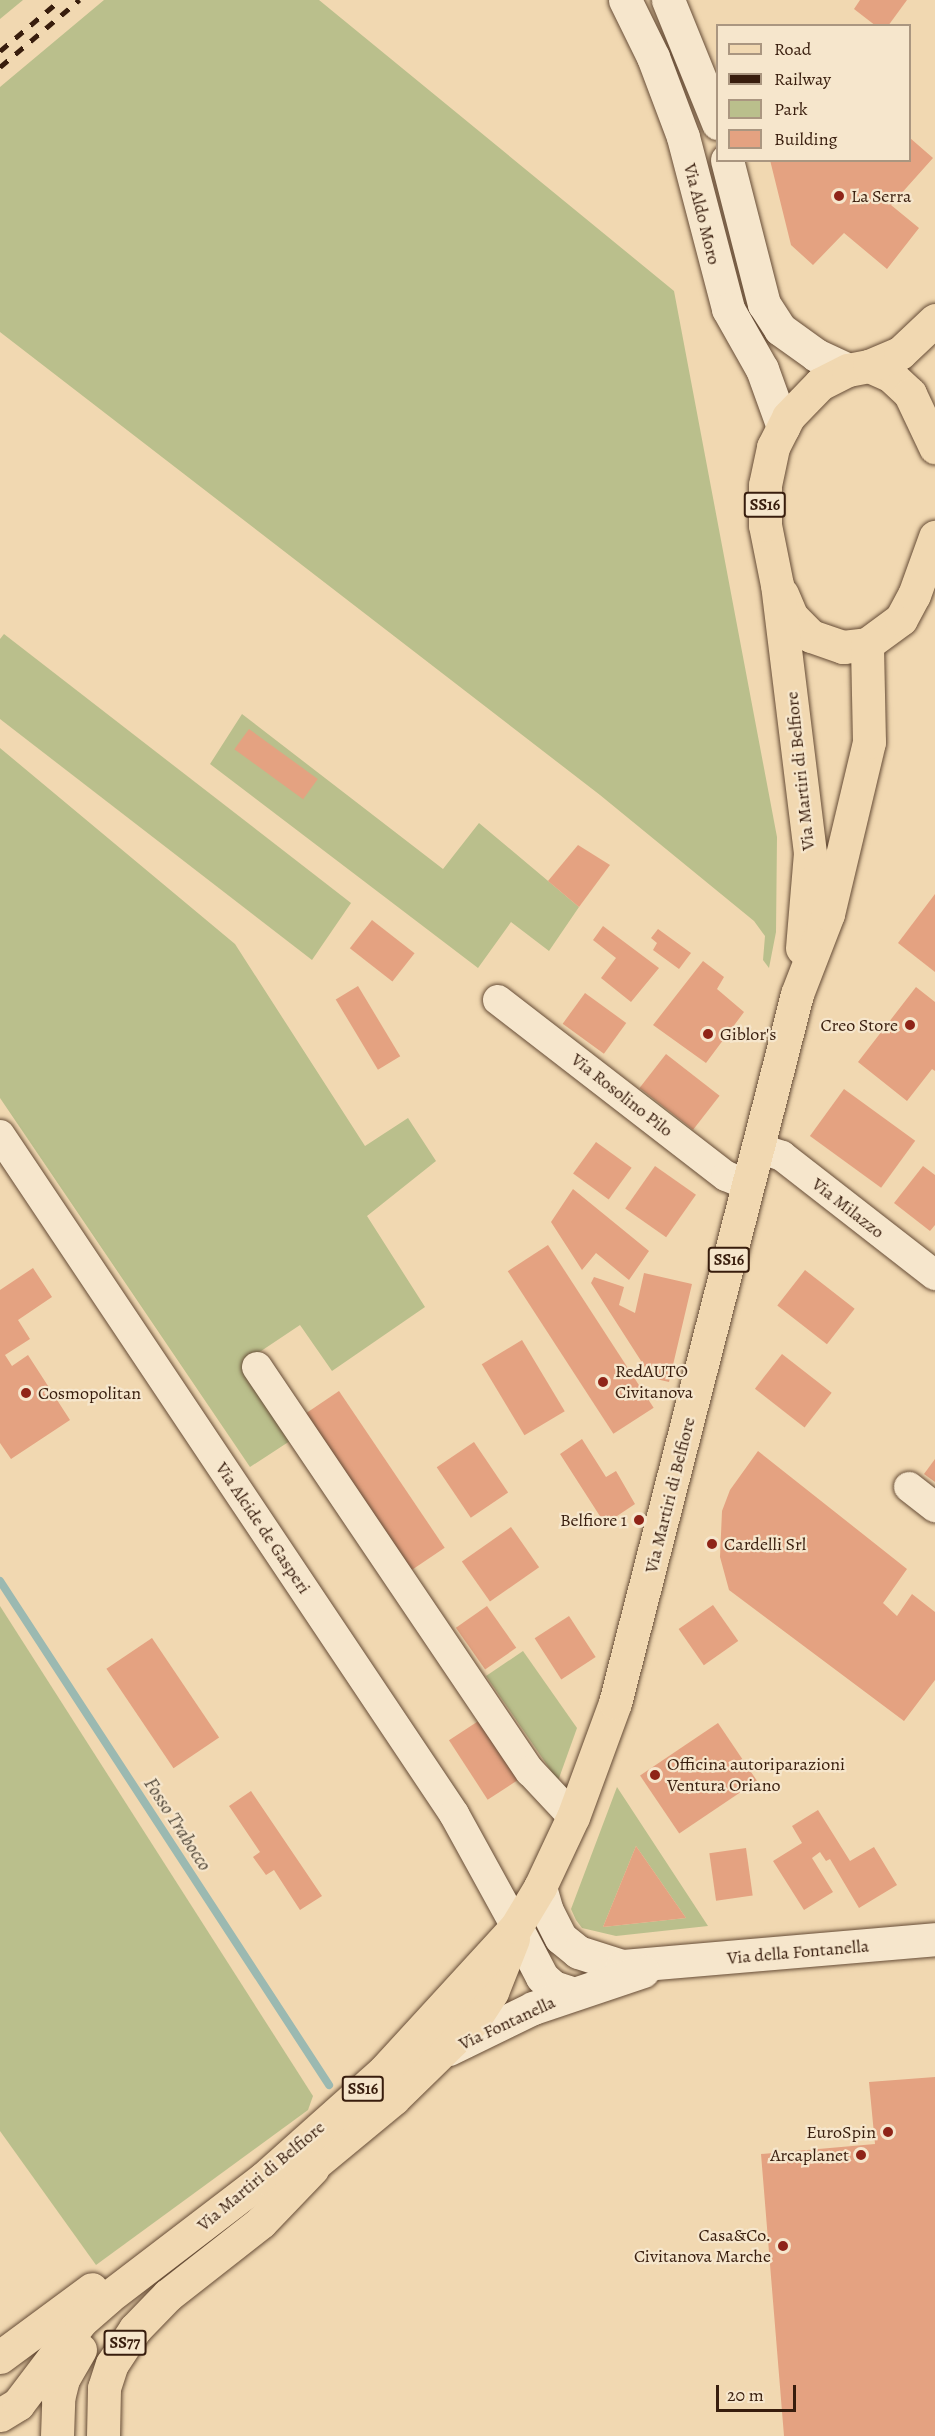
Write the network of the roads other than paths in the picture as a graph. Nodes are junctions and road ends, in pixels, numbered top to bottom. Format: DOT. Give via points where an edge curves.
graph roads {
  1 [pos="625,0"];
  2 [pos="668,0"];
  3 [pos="716,120"];
  4 [pos="728,162"];
  5 [pos="935,320"];
  6 [pos="858,368"];
  7 [pos="783,427"];
  8 [pos="935,447"];
  9 [pos="935,537"];
  10 [pos="777,585"];
  11 [pos="867,644"];
  12 [pos="797,994"];
  13 [pos="498,1000"];
  14 [pos="0,1135"];
  15 [pos="758,1149"];
  16 [pos="748,1185"];
  17 [pos="935,1275"];
  18 [pos="257,1367"];
  19 [pos="909,1487"];
  20 [pos="935,1507"];
  21 [pos="573,1817"];
  22 [pos="540,1887"];
  23 [pos="516,1927"];
  24 [pos="935,1939"];
  25 [pos="662,1965"];
  26 [pos="572,1993"];
  27 [pos="441,2054"];
  28 [pos="312,2169"];
  29 [pos="193,2233"];
  30 [pos="0,2357"];
  31 [pos="0,2416"];
  32 [pos="47,2436"];
  33 [pos="57,2436"];
  34 [pos="103,2436"];
  1 -- 7 [label="street, Via Aldo Moro" via="653,57 683,137 728,309 762,369"];
  2 -- 3 [label="street"];
  4 -- 6 [label="street, Via Aldo Moro" via="764,304 780,329 816,355"];
  5 -- 6 [label="main road, SS16" via="900,353"];
  6 -- 7 [label="main road, Via Martiri di Belfiore / SS16" via="820,384 801,400"];
  6 -- 8 [label="main road" via="891,376 910,394"];
  7 -- 10 [label="main road, Via Martiri di Belfiore / SS16" via="773,447 765,485 765,525"];
  9 -- 11 [label="main road" via="901,619 886,634"];
  10 -- 11 [label="main road, Via Martiri di Belfiore / SS16" via="792,617 811,636 843,647"];
  10 -- 12 [label="main road, Via Martiri di Belfiore / SS16" via="810,853"];
  11 -- 12 [label="main road, Via Martiri di Belfiore / SS16" via="870,719 862,780 828,914"];
  12 -- 15 [label="main road, Via Martiri di Belfiore / SS16"];
  13 -- 16 [label="street, Via Rosolino Pilo" via="726,1176"];
  14 -- 23 [label="street, Via Alcide de Gasperi" via="454,1814"];
  15 -- 16 [label="main road, Via Martiri di Belfiore / SS16"];
  15 -- 17 [label="street, Via Milazzo" via="782,1156"];
  16 -- 21 [label="main road, Via Martiri di Belfiore / SS16" via="615,1703"];
  18 -- 21 [label="street" via="531,1771"];
  19 -- 20 [label="street"];
  21 -- 22 [label="main road, Via Martiri di Belfiore / SS16"];
  22 -- 23 [label="main road, Via Martiri di Belfiore / SS16"];
  22 -- 25 [label="street" via="554,1926 578,1952 622,1966"];
  23 -- 26 [label="street, Via Fontanella" via="542,1977 553,1987"];
  23 -- 27 [label="main road, Via Martiri di Belfiore / SS16" via="492,1992 473,2021"];
  23 -- 29 [label="main road, Via Martiri di Belfiore / SS16" via="384,2071 264,2178"];
  24 -- 25 [label="street, Via della Fontanella"];
  25 -- 26 [label="street, Via Fontanella"];
  26 -- 27 [label="street, Via Fontanella" via="489,2027"];
  27 -- 28 [label="main road, Via Martiri di Belfiore / SS16"];
  28 -- 33 [label="main road, Via Martiri di Belfiore / SS16" via="97,2328 63,2379 57,2399"];
  28 -- 34 [label="main road, SS77" via="261,2222 168,2295 135,2329 112,2364 104,2388"];
  29 -- 30 [label="main road, SS16" via="138,2255"];
  29 -- 31 [label="main road, Via Martiri di Belfiore / SS16" via="81,2322 26,2396"];
  31 -- 32 [label="main road, Via Martiri di Belfiore / SS16" via="25,2422"];
}
